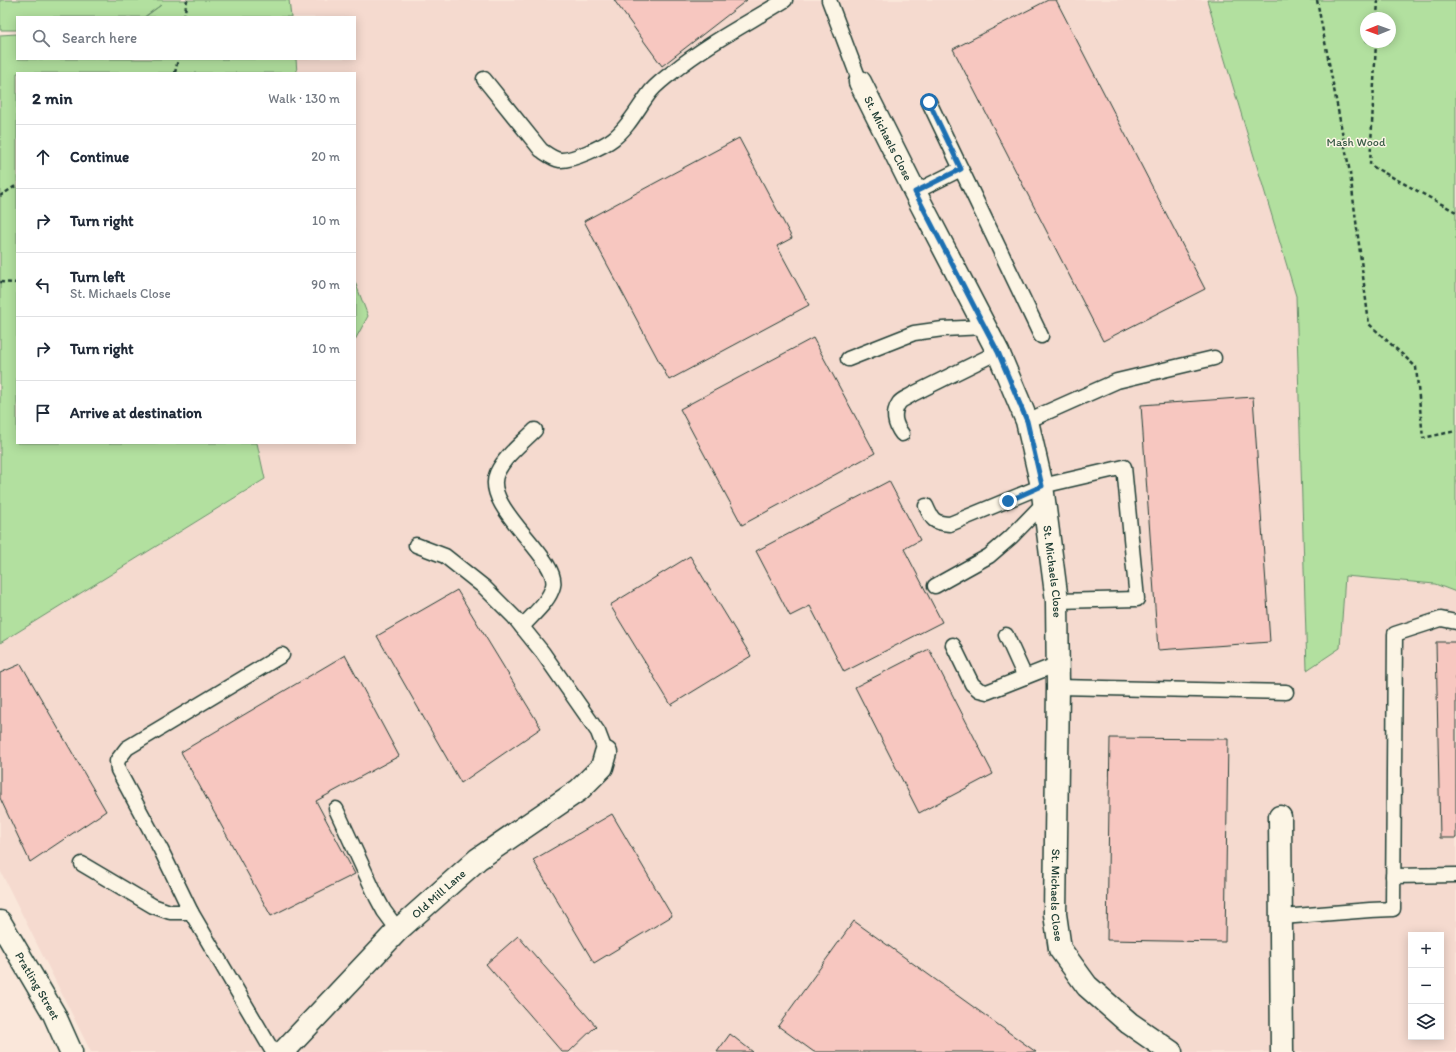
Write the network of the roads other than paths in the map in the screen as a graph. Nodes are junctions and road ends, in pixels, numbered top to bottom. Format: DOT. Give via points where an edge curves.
graph roads {
  1 [pos="785,0"];
  2 [pos="829,0"];
  3 [pos="484,78"];
  4 [pos="860,82"];
  5 [pos="929,102"];
  6 [pos="961,169"];
  7 [pos="915,192"];
  8 [pos="985,327"];
  9 [pos="1041,336"];
  10 [pos="998,352"];
  11 [pos="1214,358"];
  12 [pos="848,359"];
  13 [pos="1027,421"];
  14 [pos="535,430"];
  15 [pos="902,434"];
  16 [pos="1044,494"];
  17 [pos="926,506"];
  18 [pos="416,545"];
  19 [pos="935,586"];
  20 [pos="1057,601"];
  21 [pos="1456,622"];
  22 [pos="522,627"];
  23 [pos="1006,635"];
  24 [pos="953,646"];
  25 [pos="282,655"];
  26 [pos="1058,664"];
  27 [pos="1025,677"];
  28 [pos="1058,687"];
  29 [pos="1286,692"];
  30 [pos="606,753"];
  31 [pos="336,810"];
  32 [pos="1280,817"];
  33 [pos="82,864"];
  34 [pos="1456,875"];
  35 [pos="1393,876"];
  36 [pos="191,912"];
  37 [pos="1282,917"];
  38 [pos="0,922"];
  39 [pos="398,930"];
  40 [pos="71,1052"];
  41 [pos="273,1052"];
  42 [pos="283,1052"];
  43 [pos="1171,1052"];
  44 [pos="1282,1052"];
  1 -- 3 [label="lane" via="673,71 652,90 614,139 571,159 560,160 542,150"];
  2 -- 4 [label="lane"];
  4 -- 7 [label="street, St. Michaels Close"];
  5 -- 6 [label="lane"];
  6 -- 7 [label="lane"];
  6 -- 9 [label="lane"];
  7 -- 8 [label="street, St. Michaels Close"];
  8 -- 10 [label="street, St. Michaels Close"];
  8 -- 12 [label="lane" via="914,333"];
  10 -- 13 [label="street, St. Michaels Close"];
  10 -- 15 [label="lane" via="900,402 895,416 897,428"];
  11 -- 13 [label="lane" via="1117,381"];
  13 -- 16 [label="street, St. Michaels Close"];
  14 -- 22 [label="lane" via="502,464 496,475 494,487 507,512 550,568 554,584 549,596"];
  16 -- 17 [label="lane" via="950,524 936,522"];
  16 -- 19 [label="lane" via="1011,537 989,556"];
  16 -- 20 [label="street, St. Michaels Close"];
  16 -- 20 [label="lane" via="1124,467 1137,599"];
  18 -- 22 [label="lane" via="445,556 484,587"];
  20 -- 26 [label="street, St. Michaels Close"];
  21 -- 35 [label="lane" via="1442,619 1395,634"];
  22 -- 30 [label="lane" via="598,732"];
  23 -- 27 [label="lane"];
  24 -- 27 [label="lane" via="972,684 979,690 987,692"];
  25 -- 36 [label="lane" via="128,748 117,761 118,770"];
  26 -- 27 [label="lane"];
  26 -- 28 [label="street, St. Michaels Close"];
  28 -- 29 [label="lane"];
  28 -- 43 [label="street, St. Michaels Close" via="1055,914 1060,949 1087,986 1129,1023"];
  30 -- 39 [label="street, Old Mill Lane" via="602,767 579,790 478,859"];
  31 -- 39 [label="lane" via="377,898"];
  32 -- 37 [label="street"];
  33 -- 36 [label="lane" via="153,906 170,912"];
  34 -- 35 [label="lane"];
  35 -- 37 [label="lane" via="1393,910"];
  36 -- 41 [label="lane"];
  37 -- 44 [label="street"];
  38 -- 40 [label="street, Pratling Street" via="54,1014"];
  39 -- 42 [label="street, Old Mill Lane"];
}
